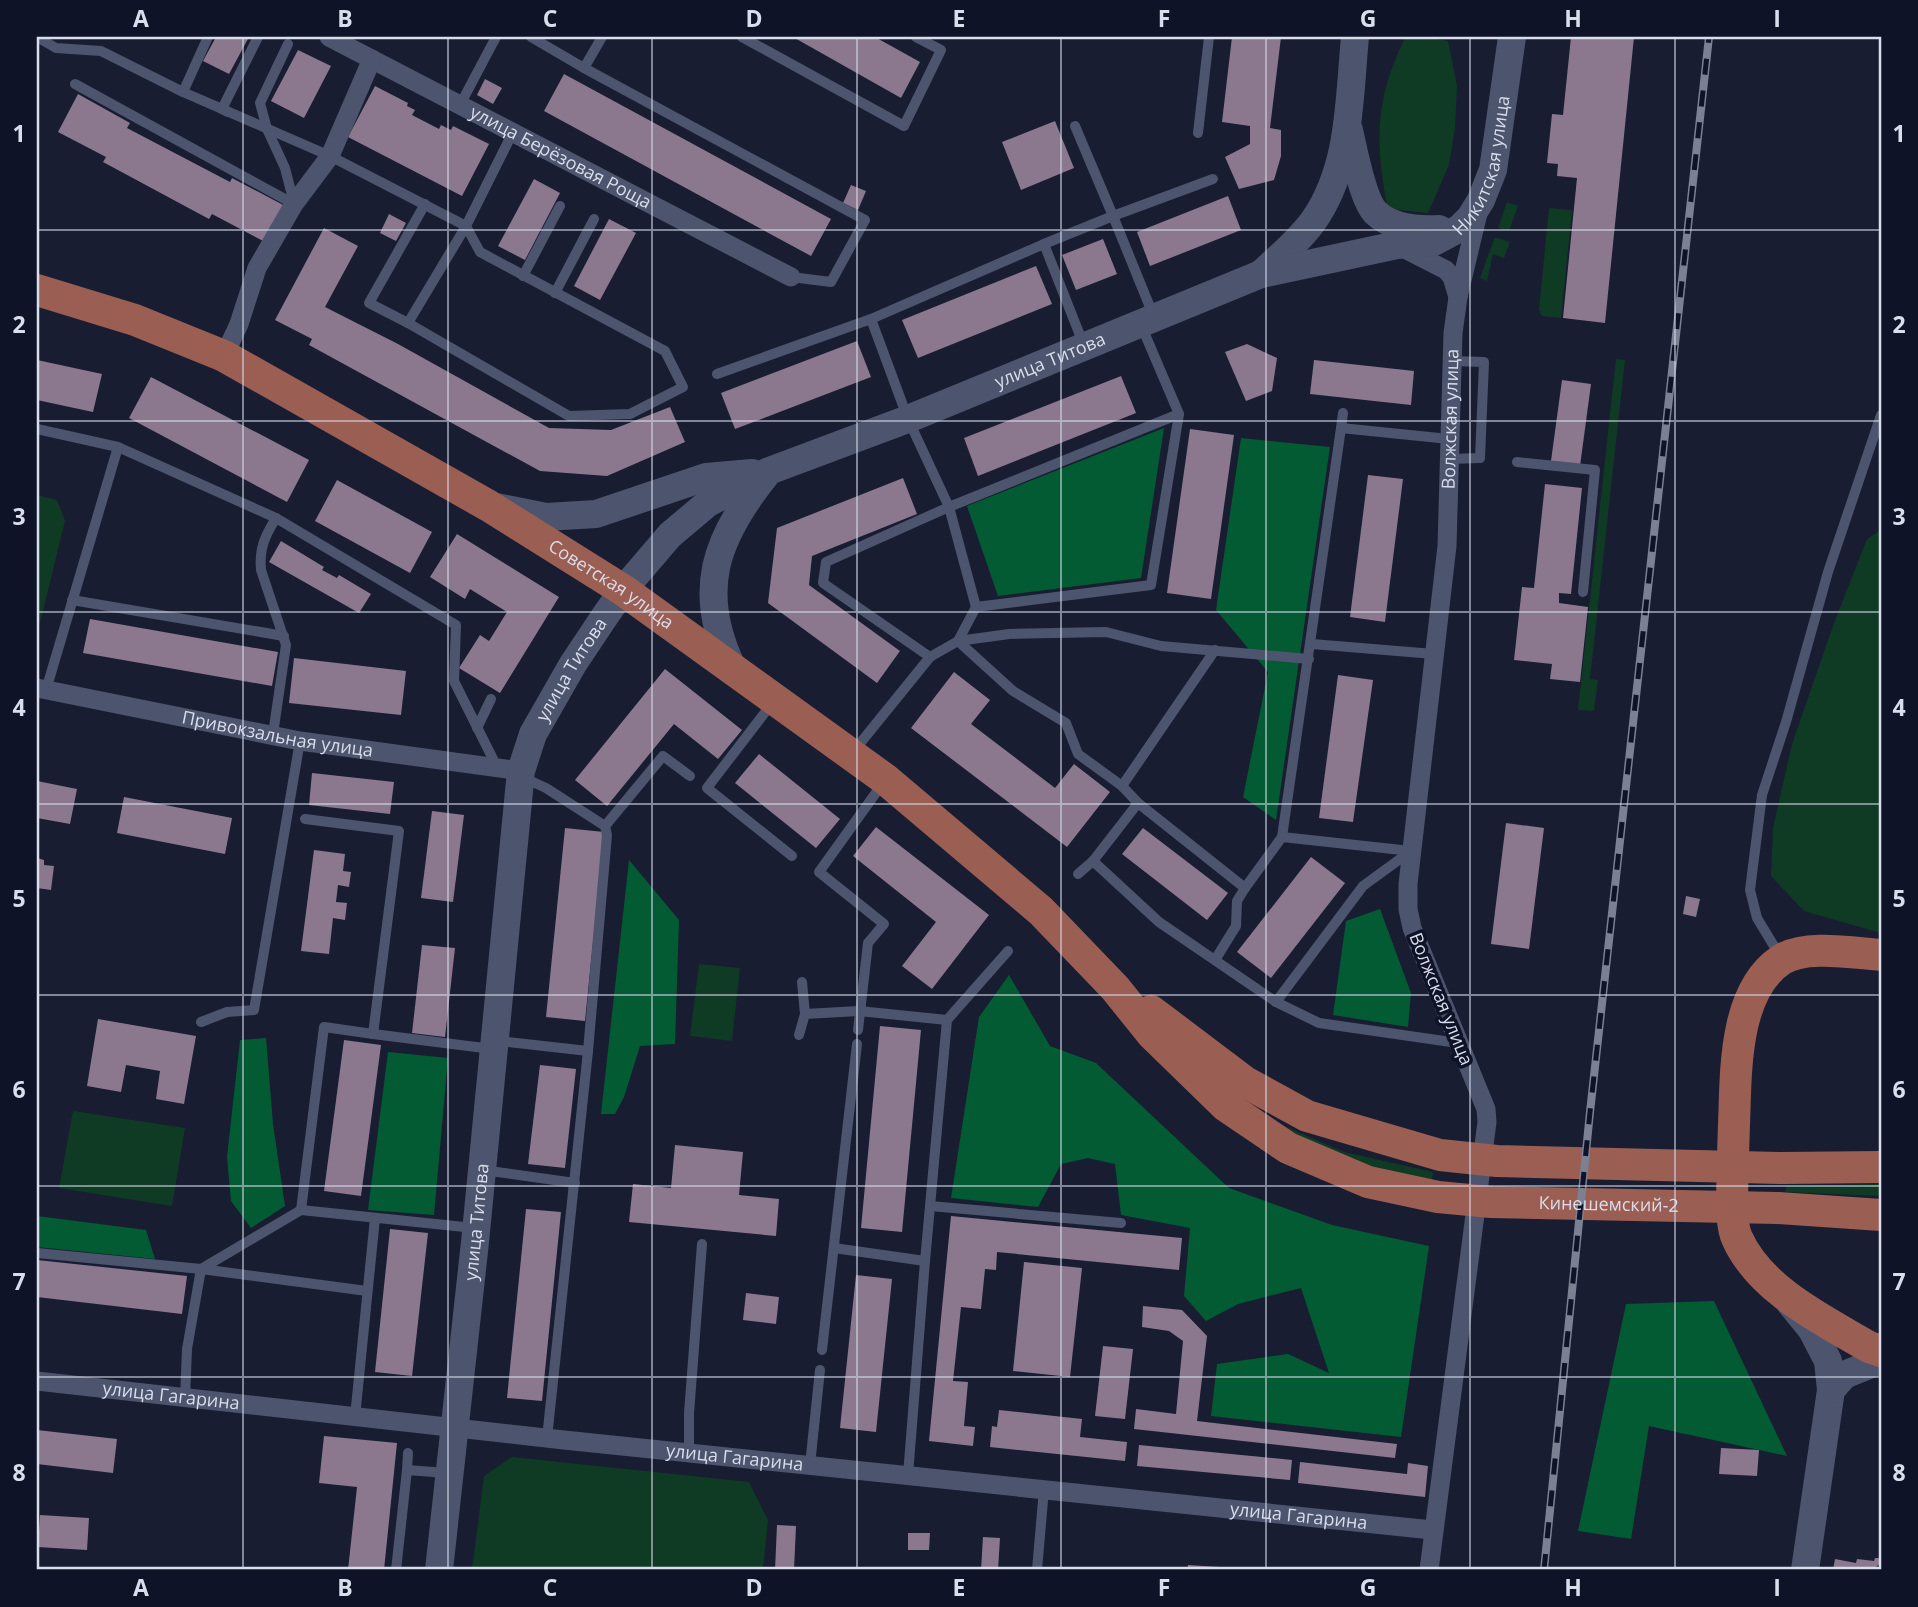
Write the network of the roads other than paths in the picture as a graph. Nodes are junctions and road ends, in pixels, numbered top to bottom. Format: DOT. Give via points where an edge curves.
graph roads {
  1 [pos="37,37"];
  2 [pos="208,37"];
  3 [pos="258,37"];
  4 [pos="329,37"];
  5 [pos="496,37"];
  6 [pos="531,37"];
  7 [pos="602,37"];
  8 [pos="742,37"];
  9 [pos="916,37"];
  10 [pos="1209,37"];
  11 [pos="1498,37"];
  12 [pos="1512,37"];
  13 [pos="1356,38"];
  14 [pos="288,44"];
  15 [pos="372,59"];
  16 [pos="584,68"];
  17 [pos="1509,71"];
  18 [pos="75,84"];
  19 [pos="183,92"];
  20 [pos="460,105"];
  21 [pos="222,109"];
  22 [pos="1075,127"];
  23 [pos="1348,127"];
  24 [pos="267,129"];
  25 [pos="513,132"];
  26 [pos="1198,133"];
  27 [pos="330,156"];
  28 [pos="1213,179"];
  29 [pos="1481,200"];
  30 [pos="294,204"];
  31 [pos="425,204"];
  32 [pos="561,206"];
  33 [pos="1375,212"];
  34 [pos="1113,216"];
  35 [pos="594,219"];
  36 [pos="466,226"];
  37 [pos="1461,228"];
  38 [pos="1044,244"];
  39 [pos="1397,245"];
  40 [pos="1261,274"];
  41 [pos="523,276"];
  42 [pos="791,277"];
  43 [pos="37,290"];
  44 [pos="555,293"];
  45 [pos="1458,297"];
  46 [pos="871,319"];
  47 [pos="1147,320"];
  48 [pos="408,324"];
  49 [pos="1084,347"];
  50 [pos="224,356"];
  51 [pos="1452,361"];
  52 [pos="717,374"];
  53 [pos="1343,413"];
  54 [pos="1179,414"];
  55 [pos="1881,415"];
  56 [pos="908,419"];
  57 [pos="1341,428"];
  58 [pos="37,429"];
  59 [pos="1449,439"];
  60 [pos="118,447"];
  61 [pos="1448,459"];
  62 [pos="1517,462"];
  63 [pos="769,471"];
  64 [pos="489,506"];
  65 [pos="948,507"];
  66 [pos="276,518"];
  67 [pos="623,590"];
  68 [pos="1583,592"];
  69 [pos="72,600"];
  70 [pos="976,607"];
  71 [pos="284,636"];
  72 [pos="958,641"];
  73 [pos="1311,644"];
  74 [pos="1215,650"];
  75 [pos="1434,654"];
  76 [pos="930,657"];
  77 [pos="1309,659"];
  78 [pos="732,667"];
  79 [pos="41,689"];
  80 [pos="491,699"];
  81 [pos="775,699"];
  82 [pos="477,729"];
  83 [pos="273,734"];
  84 [pos="300,741"];
  85 [pos="850,754"];
  86 [pos="513,772"];
  87 [pos="690,776"];
  88 [pos="885,779"];
  89 [pos="1122,786"];
  90 [pos="1138,803"];
  91 [pos="305,819"];
  92 [pos="605,826"];
  93 [pos="1282,837"];
  94 [pos="1411,851"];
  95 [pos="792,856"];
  96 [pos="1093,861"];
  97 [pos="1078,874"];
  98 [pos="1245,888"];
  99 [pos="1008,951"];
  100 [pos="1881,955"];
  101 [pos="1782,959"];
  102 [pos="1215,960"];
  103 [pos="802,982"];
  104 [pos="1115,988"];
  105 [pos="1276,1002"];
  106 [pos="859,1011"];
  107 [pos="805,1014"];
  108 [pos="947,1020"];
  109 [pos="201,1022"];
  110 [pos="858,1030"];
  111 [pos="373,1034"];
  112 [pos="799,1034"];
  113 [pos="1458,1043"];
  114 [pos="857,1044"];
  115 [pos="494,1045"];
  116 [pos="588,1051"];
  117 [pos="1881,1167"];
  118 [pos="482,1170"];
  119 [pos="575,1183"];
  120 [pos="930,1206"];
  121 [pos="301,1210"];
  122 [pos="1881,1215"];
  123 [pos="375,1218"];
  124 [pos="1121,1223"];
  125 [pos="477,1228"];
  126 [pos="702,1244"];
  127 [pos="834,1248"];
  128 [pos="37,1253"];
  129 [pos="925,1261"];
  130 [pos="201,1269"];
  131 [pos="368,1291"];
  132 [pos="1786,1297"];
  133 [pos="822,1350"];
  134 [pos="1881,1351"];
  135 [pos="1881,1360"];
  136 [pos="820,1370"];
  137 [pos="37,1381"];
  138 [pos="1831,1390"];
  139 [pos="185,1398"];
  140 [pos="355,1418"];
  141 [pos="455,1428"];
  142 [pos="547,1438"];
  143 [pos="689,1452"];
  144 [pos="408,1453"];
  145 [pos="810,1465"];
  146 [pos="407,1470"];
  147 [pos="450,1473"];
  148 [pos="908,1475"];
  149 [pos="1044,1489"];
  150 [pos="1432,1530"];
  151 [pos="396,1570"];
  152 [pos="439,1570"];
  153 [pos="1037,1570"];
  154 [pos="1429,1570"];
  155 [pos="1805,1570"];
  1 -- 19 [label="lane" via="56,48 101,51"];
  2 -- 19 [label="lane"];
  3 -- 21 [label="lane"];
  4 -- 15 [label="street, улица Берёзовая Роща"];
  5 -- 20 [label="lane"];
  6 -- 16 [label="lane"];
  7 -- 16 [label="lane"];
  8 -- 9 [label="lane" via="904,126 941,50"];
  10 -- 26 [label="lane"];
  11 -- 17 [label="main road"];
  12 -- 17 [label="main road, Никитская улица"];
  13 -- 23 [label="main road"];
  14 -- 24 [label="lane" via="260,103"];
  15 -- 20 [label="street, улица Берёзовая Роща"];
  15 -- 27 [label="street"];
  16 -- 42 [label="lane" via="865,220 831,282"];
  17 -- 29 [label="main road, Никитская улица" via="1493,170"];
  18 -- 30 [label="lane"];
  19 -- 21 [label="lane"];
  20 -- 25 [label="street, улица Берёзовая Роща"];
  21 -- 24 [label="lane"];
  22 -- 34 [label="lane"];
  23 -- 33 [label="main road"];
  23 -- 40 [label="main road" via="1332,187 1314,219"];
  24 -- 27 [label="lane"];
  24 -- 30 [label="lane" via="285,168"];
  25 -- 36 [label="lane"];
  25 -- 42 [label="street, улица Берёзовая Роща"];
  27 -- 30 [label="street"];
  27 -- 31 [label="lane"];
  28 -- 34 [label="lane"];
  29 -- 37 [label="main road, Никитская улица"];
  29 -- 45 [label="street, Волжская улица"];
  30 -- 50 [label="street" via="257,268"];
  31 -- 36 [label="lane"];
  31 -- 48 [label="lane" via="369,303"];
  32 -- 41 [label="lane"];
  33 -- 37 [label="main road" via="1392,224"];
  33 -- 39 [label="street"];
  34 -- 38 [label="lane"];
  34 -- 47 [label="lane"];
  35 -- 44 [label="lane"];
  36 -- 41 [label="lane" via="480,253"];
  36 -- 48 [label="lane"];
  37 -- 39 [label="main road, Никитская улица" via="1434,242"];
  38 -- 46 [label="lane"];
  38 -- 49 [label="lane"];
  39 -- 40 [label="main road, Никитская улица"];
  39 -- 45 [label="street" via="1446,270"];
  40 -- 47 [label="main road, улица Титова"];
  41 -- 44 [label="lane"];
  43 -- 50 [label="main road, Советская улица" via="135,320"];
  44 -- 48 [label="lane" via="665,351 683,387 630,414 569,416"];
  45 -- 51 [label="street, Волжская улица"];
  46 -- 52 [label="lane"];
  46 -- 56 [label="lane"];
  47 -- 49 [label="main road, улица Титова"];
  47 -- 54 [label="lane"];
  49 -- 56 [label="main road, улица Титова"];
  50 -- 64 [label="main road, Советская улица"];
  51 -- 59 [label="street, Волжская улица"];
  51 -- 61 [label="lane" via="1484,362 1480,458"];
  53 -- 57 [label="lane"];
  54 -- 65 [label="lane"];
  54 -- 70 [label="lane" via="1152,585"];
  55 -- 101 [label="lane" via="1828,572 1762,795 1750,890 1757,918"];
  56 -- 63 [label="main road, улица Титова"];
  56 -- 65 [label="lane"];
  57 -- 59 [label="lane"];
  57 -- 73 [label="lane"];
  58 -- 60 [label="lane"];
  59 -- 61 [label="street, Волжская улица"];
  60 -- 66 [label="lane"];
  60 -- 69 [label="lane"];
  61 -- 75 [label="street, Волжская улица" via="1447,546"];
  62 -- 68 [label="lane" via="1595,470"];
  63 -- 64 [label="main road" via="706,477 596,514 546,517"];
  63 -- 67 [label="main road, улица Титова" via="708,503 670,535"];
  63 -- 78 [label="main road" via="734,521 715,564 712,598 718,633"];
  64 -- 67 [label="main road, Советская улица"];
  65 -- 70 [label="lane"];
  65 -- 76 [label="lane" via="827,562 823,583"];
  66 -- 71 [label="lane" via="263,540 260,558"];
  66 -- 82 [label="lane" via="457,625 454,681"];
  67 -- 78 [label="main road, Советская улица"];
  67 -- 86 [label="main road, улица Титова" via="573,664"];
  69 -- 71 [label="lane"];
  69 -- 79 [label="lane"];
  70 -- 72 [label="lane"];
  71 -- 83 [label="lane"];
  72 -- 74 [label="lane" via="1009,634 1106,632 1161,646"];
  72 -- 76 [label="lane"];
  72 -- 89 [label="lane" via="1013,691 1066,723 1078,754"];
  73 -- 75 [label="lane"];
  73 -- 77 [label="lane"];
  74 -- 77 [label="lane"];
  74 -- 89 [label="lane"];
  75 -- 94 [label="street, Волжская улица"];
  76 -- 85 [label="lane"];
  77 -- 93 [label="lane"];
  78 -- 81 [label="main road, Советская улица"];
  79 -- 83 [label="street, Привокзальная улица"];
  80 -- 82 [label="lane"];
  81 -- 85 [label="main road, Советская улица"];
  81 -- 95 [label="lane" via="707,788"];
  82 -- 86 [label="lane"];
  83 -- 84 [label="street, Привокзальная улица"];
  84 -- 86 [label="street, Привокзальная улица"];
  84 -- 109 [label="lane" via="254,1010 227,1012"];
  85 -- 88 [label="main road, Советская улица"];
  86 -- 92 [label="lane"];
  86 -- 115 [label="main road, улица Титова"];
  87 -- 92 [label="lane" via="663,756"];
  88 -- 104 [label="main road, Советская улица" via="1041,911"];
  88 -- 106 [label="lane" via="819,872 884,924 868,943"];
  89 -- 90 [label="lane"];
  90 -- 96 [label="lane"];
  90 -- 98 [label="lane"];
  91 -- 111 [label="lane" via="399,831"];
  92 -- 116 [label="lane"];
  93 -- 94 [label="lane"];
  93 -- 98 [label="lane"];
  94 -- 105 [label="lane" via="1363,886"];
  94 -- 113 [label="street, Волжская улица" via="1408,909 1412,928"];
  96 -- 97 [label="lane"];
  96 -- 102 [label="lane" via="1159,922"];
  98 -- 102 [label="lane" via="1237,901 1236,926"];
  99 -- 108 [label="lane"];
  100 -- 101 [label="main road" via="1815,950"];
  101 -- 132 [label="main road" via="1760,982 1745,1016 1737,1055 1732,1211 1735,1235 1745,1254"];
  102 -- 105 [label="lane"];
  103 -- 107 [label="lane"];
  104 -- 117 [label="main road" via="1166,1020 1245,1082 1307,1116 1440,1154 1497,1161"];
  104 -- 122 [label="main road, Кинешемский-2" via="1152,1034 1226,1105 1288,1148 1368,1182 1438,1197 1491,1202 1778,1208"];
  105 -- 113 [label="lane" via="1319,1023"];
  106 -- 107 [label="lane"];
  106 -- 108 [label="lane"];
  106 -- 110 [label="lane"];
  107 -- 112 [label="lane"];
  108 -- 120 [label="lane"];
  111 -- 115 [label="lane"];
  111 -- 121 [label="lane" via="324,1027"];
  113 -- 150 [label="street, Волжская улица" via="1486,1109 1487,1122"];
  114 -- 127 [label="lane"];
  115 -- 116 [label="lane"];
  115 -- 118 [label="main road, улица Титова"];
  116 -- 119 [label="lane"];
  118 -- 119 [label="lane"];
  118 -- 125 [label="main road, улица Титова"];
  119 -- 142 [label="lane"];
  120 -- 124 [label="lane"];
  120 -- 129 [label="lane"];
  121 -- 123 [label="lane"];
  121 -- 130 [label="lane"];
  123 -- 125 [label="lane"];
  123 -- 131 [label="lane"];
  125 -- 141 [label="main road, улица Титова"];
  126 -- 143 [label="lane"];
  127 -- 129 [label="lane"];
  127 -- 133 [label="lane"];
  128 -- 130 [label="lane"];
  129 -- 148 [label="lane"];
  130 -- 131 [label="lane"];
  130 -- 139 [label="lane" via="187,1349"];
  131 -- 140 [label="lane"];
  132 -- 134 [label="main road"];
  132 -- 138 [label="main road" via="1828,1361"];
  135 -- 138 [label="main road" via="1844,1375"];
  136 -- 145 [label="lane"];
  137 -- 139 [label="street, улица Гагарина"];
  138 -- 155 [label="main road"];
  139 -- 140 [label="street, улица Гагарина"];
  140 -- 141 [label="street, улица Гагарина"];
  141 -- 142 [label="street, улица Гагарина"];
  141 -- 147 [label="main road, улица Титова"];
  142 -- 143 [label="street, улица Гагарина"];
  143 -- 145 [label="street, улица Гагарина"];
  144 -- 146 [label="lane"];
  145 -- 148 [label="street, улица Гагарина"];
  146 -- 147 [label="lane"];
  146 -- 151 [label="lane"];
  147 -- 152 [label="main road, улица Титова"];
  148 -- 149 [label="street, улица Гагарина"];
  149 -- 150 [label="street, улица Гагарина"];
  149 -- 153 [label="lane"];
  150 -- 154 [label="street, Волжская улица"];
}
